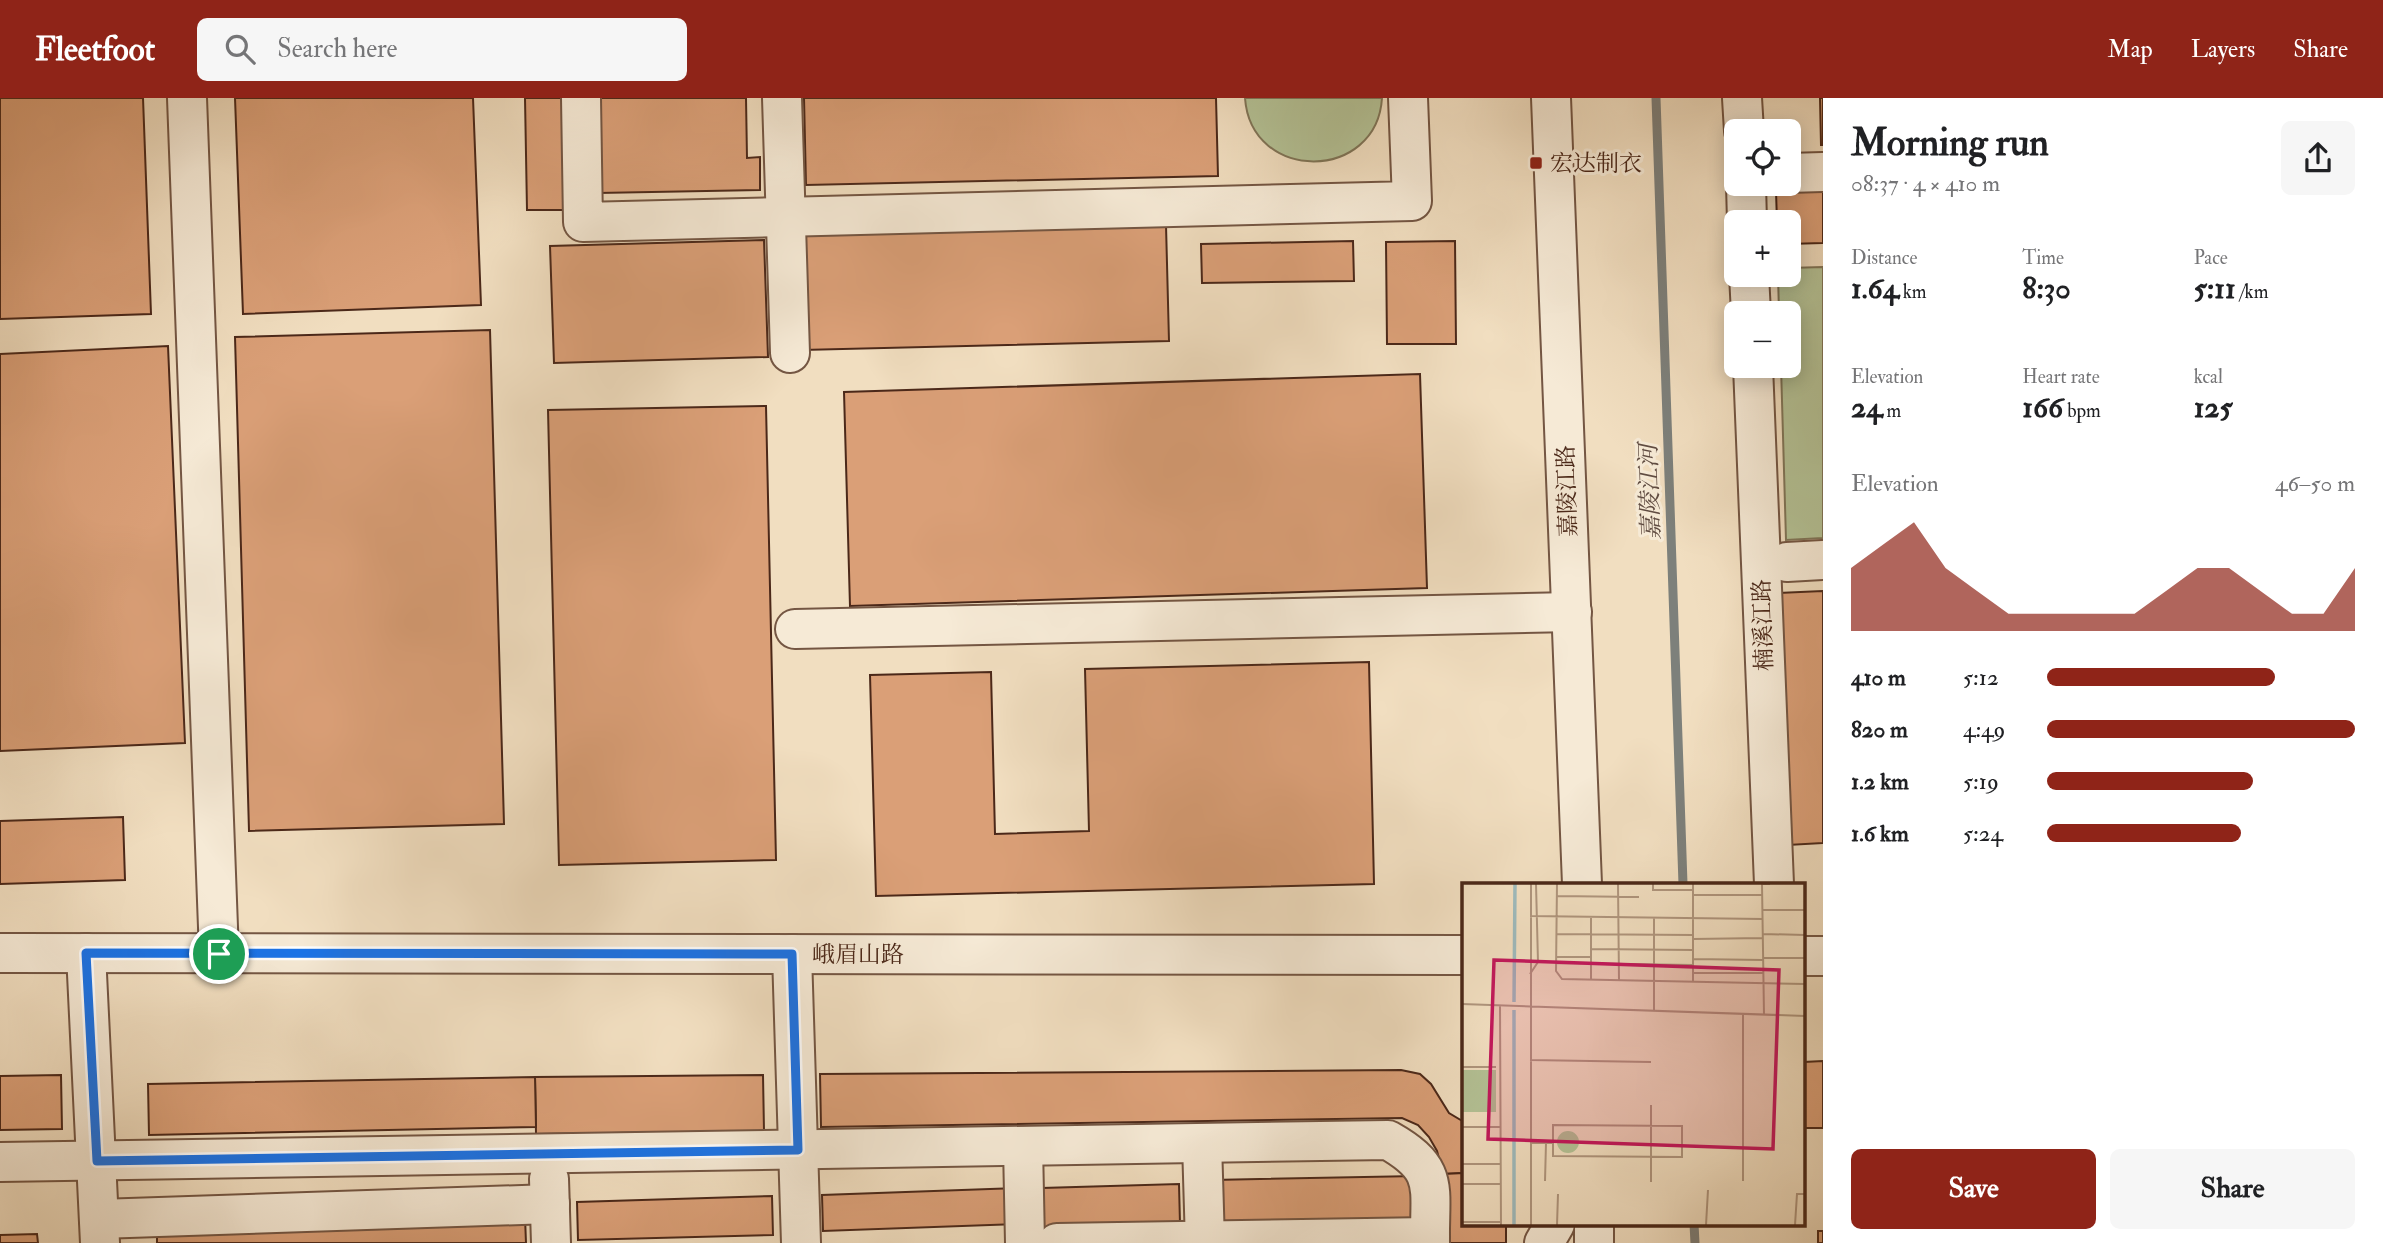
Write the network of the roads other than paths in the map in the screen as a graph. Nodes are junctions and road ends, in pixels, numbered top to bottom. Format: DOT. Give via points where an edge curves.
graph roads {
  1 [pos="187,98"];
  2 [pos="581,98"];
  3 [pos="782,98"];
  4 [pos="1408,98"];
  5 [pos="1551,98"];
  6 [pos="1742,98"];
  7 [pos="1743,119"];
  8 [pos="1823,172"];
  9 [pos="1801,173"];
  10 [pos="785,219"];
  11 [pos="790,353"];
  12 [pos="1753,378"];
  13 [pos="1572,612"];
  14 [pos="795,629"];
  15 [pos="1583,883"];
  16 [pos="1773,883"];
  17 [pos="0,953"];
  18 [pos="86,953"];
  19 [pos="219,954"];
  20 [pos="792,954"];
  21 [pos="1462,955"];
  22 [pos="1202,1143"];
  23 [pos="1023,1146"];
  24 [pos="798,1150"];
  25 [pos="549,1154"];
  26 [pos="97,1161"];
  27 [pos="0,1162"];
  28 [pos="550,1204"];
  29 [pos="1554,1226"];
  30 [pos="100,1231"];
  31 [pos="1430,1240"];
  32 [pos="1205,1242"];
  33 [pos="551,1243"];
  34 [pos="802,1243"];
  35 [pos="1025,1243"];
  36 [pos="1057,1243"];
  37 [pos="1544,1243"];
  1 -- 19 [label="street"];
  2 -- 10 [label="street" via="583,222"];
  3 -- 10 [label="street"];
  4 -- 10 [label="street" via="1412,201"];
  5 -- 13 [label="street, 嘉陵江路"];
  6 -- 7 [label="street"];
  8 -- 9 [label="street"];
  10 -- 11 [label="street"];
  12 -- 16 [label="street, 楠溪江路"];
  13 -- 14 [label="street"];
  13 -- 15 [label="street, 嘉陵江路"];
  17 -- 18 [label="street, 峨眉山路"];
  18 -- 19 [label="street, 峨眉山路"];
  18 -- 26 [label="street"];
  19 -- 20 [label="street, 峨眉山路"];
  20 -- 21 [label="street, 峨眉山路"];
  20 -- 24 [label="street"];
  22 -- 23 [label="street"];
  22 -- 31 [label="street" via="1388,1140 1415,1155 1426,1169"];
  22 -- 32 [label="street"];
  23 -- 24 [label="street"];
  23 -- 35 [label="street"];
  24 -- 25 [label="street"];
  24 -- 34 [label="street"];
  25 -- 26 [label="street"];
  25 -- 28 [label="street"];
  26 -- 27 [label="street"];
  26 -- 30 [label="street"];
  28 -- 30 [label="street"];
  28 -- 33 [label="street"];
  29 -- 37 [label="street"];
  31 -- 32 [label="street"];
  32 -- 36 [label="street"];
}
